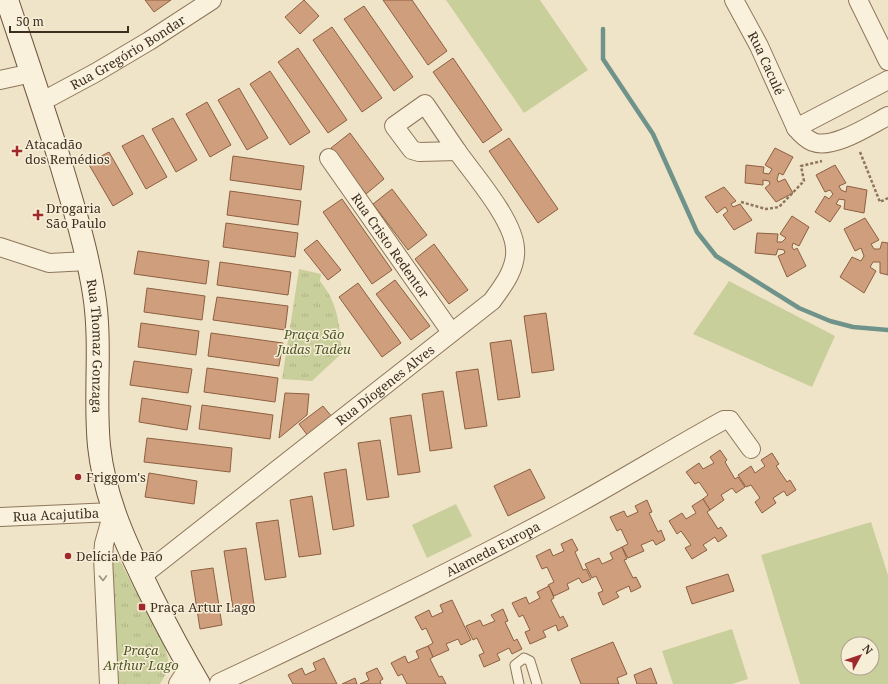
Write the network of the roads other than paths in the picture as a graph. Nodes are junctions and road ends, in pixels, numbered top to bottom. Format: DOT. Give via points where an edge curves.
graph roads {
  1 [pos="7,0"];
  2 [pos="212,0"];
  3 [pos="734,0"];
  4 [pos="858,0"];
  5 [pos="888,62"];
  6 [pos="32,73"];
  7 [pos="0,80"];
  8 [pos="888,80"];
  9 [pos="41,102"];
  10 [pos="888,116"];
  11 [pos="796,128"];
  12 [pos="457,151"];
  13 [pos="329,158"];
  14 [pos="0,247"];
  15 [pos="88,261"];
  16 [pos="452,332"];
  17 [pos="751,449"];
  18 [pos="113,512"];
  19 [pos="0,517"];
  20 [pos="142,576"];
  21 [pos="201,680"];
  22 [pos="109,684"];
  23 [pos="519,684"];
  24 [pos="537,684"];
  1 -- 6 [label="main road, Rua Thomaz Gonzaga"];
  2 -- 9 [label="street, Rua Gregório Bondar" via="142,45"];
  3 -- 11 [label="street, Rua Caculé" via="759,46"];
  4 -- 5 [label="street"];
  6 -- 7 [label="street"];
  6 -- 9 [label="main road, Rua Thomaz Gonzaga"];
  8 -- 11 [label="street"];
  9 -- 15 [label="main road, Rua Thomaz Gonzaga" via="80,225"];
  10 -- 11 [label="street, Rua Caculé" via="836,142 824,144 804,137"];
  12 -- 16 [label="street, Rua Díogenes Alves" via="506,222 515,249 509,275 492,301"];
  13 -- 16 [label="street, Rua Cristo Redentor"];
  14 -- 15 [label="street" via="50,263"];
  15 -- 18 [label="main road, Rua Thomaz Gonzaga" via="97,327 99,445 107,494"];
  16 -- 20 [label="street, Rua Díogenes Alves"];
  17 -- 21 [label="street, Alameda Europa" via="730,420 724,420 632,474 503,544 351,621"];
  18 -- 19 [label="street, Rua Acajutiba"];
  18 -- 20 [label="main road, Rua Thomaz Gonzaga"];
  18 -- 22 [label="street, one-way" via="102,557"];
  20 -- 21 [label="main road, Rua Thomaz Gonzaga"];
  23 -- 24 [label="lane" via="515,665 524,658 530,661"];
}
